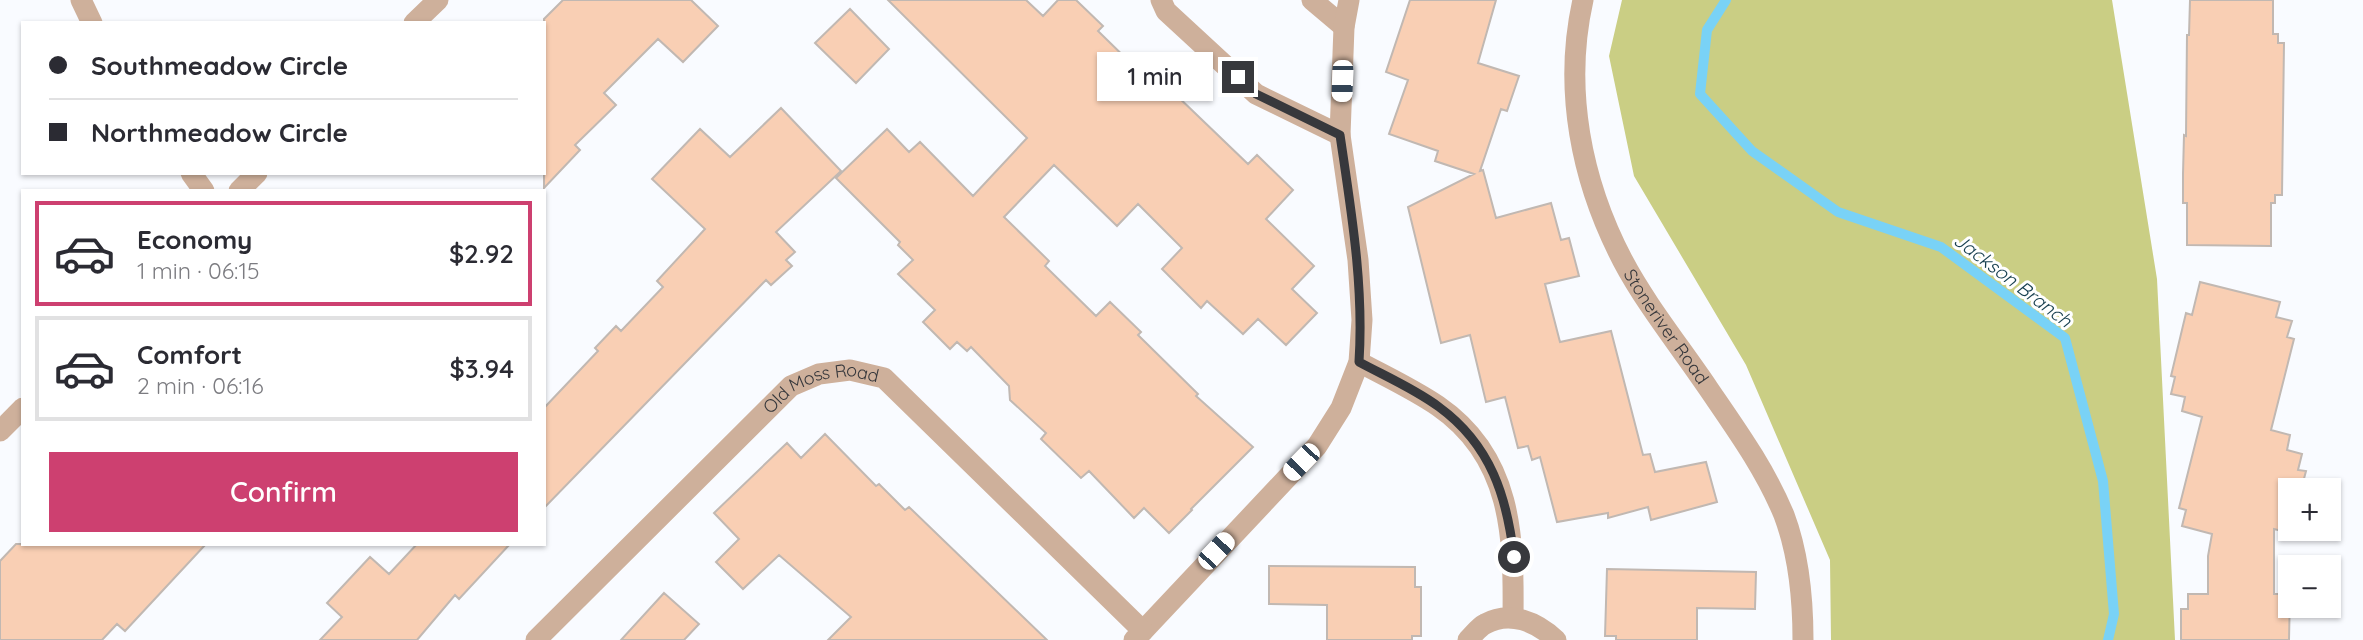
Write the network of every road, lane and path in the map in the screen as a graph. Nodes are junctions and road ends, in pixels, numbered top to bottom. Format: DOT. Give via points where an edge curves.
graph roads {
  1 [pos="81,0"];
  2 [pos="438,0"];
  3 [pos="1161,0"];
  4 [pos="1312,0"];
  5 [pos="1349,0"];
  6 [pos="1583,0"];
  7 [pos="91,21"];
  8 [pos="416,21"];
  9 [pos="1344,27"];
  10 [pos="1340,135"];
  11 [pos="255,175"];
  12 [pos="241,189"];
  13 [pos="1359,362"];
  14 [pos="21,410"];
  15 [pos="0,431"];
  16 [pos="1513,617"];
  17 [pos="1138,635"];
  18 [pos="536,640"];
  19 [pos="1468,640"];
  20 [pos="1556,640"];
  21 [pos="1803,640"];
  1 -- 7 [label="street"];
  2 -- 8 [label="street"];
  3 -- 10 [label="street" via="1166,11 1256,94"];
  4 -- 9 [label="street"];
  5 -- 9 [label="street, Old Moss Road"];
  6 -- 21 [label="street, Stoneriver Road" via="1574,76 1580,142 1597,204 1623,262 1745,441 1784,516 1797,560"];
  9 -- 10 [label="street, Old Moss Road"];
  10 -- 13 [label="street, Old Moss Road" via="1357,260 1362,320"];
  11 -- 12 [label="street"];
  13 -- 16 [label="street" via="1439,407 1475,440 1499,483 1510,522"];
  13 -- 17 [label="street, Old Moss Road" via="1341,408 1317,446"];
  14 -- 15 [label="street"];
  16 -- 19 [label="street" via="1484,624"];
  16 -- 20 [label="street" via="1543,627"];
  17 -- 18 [label="street, Old Moss Road" via="884,378 850,370 819,374 792,386"];
}
